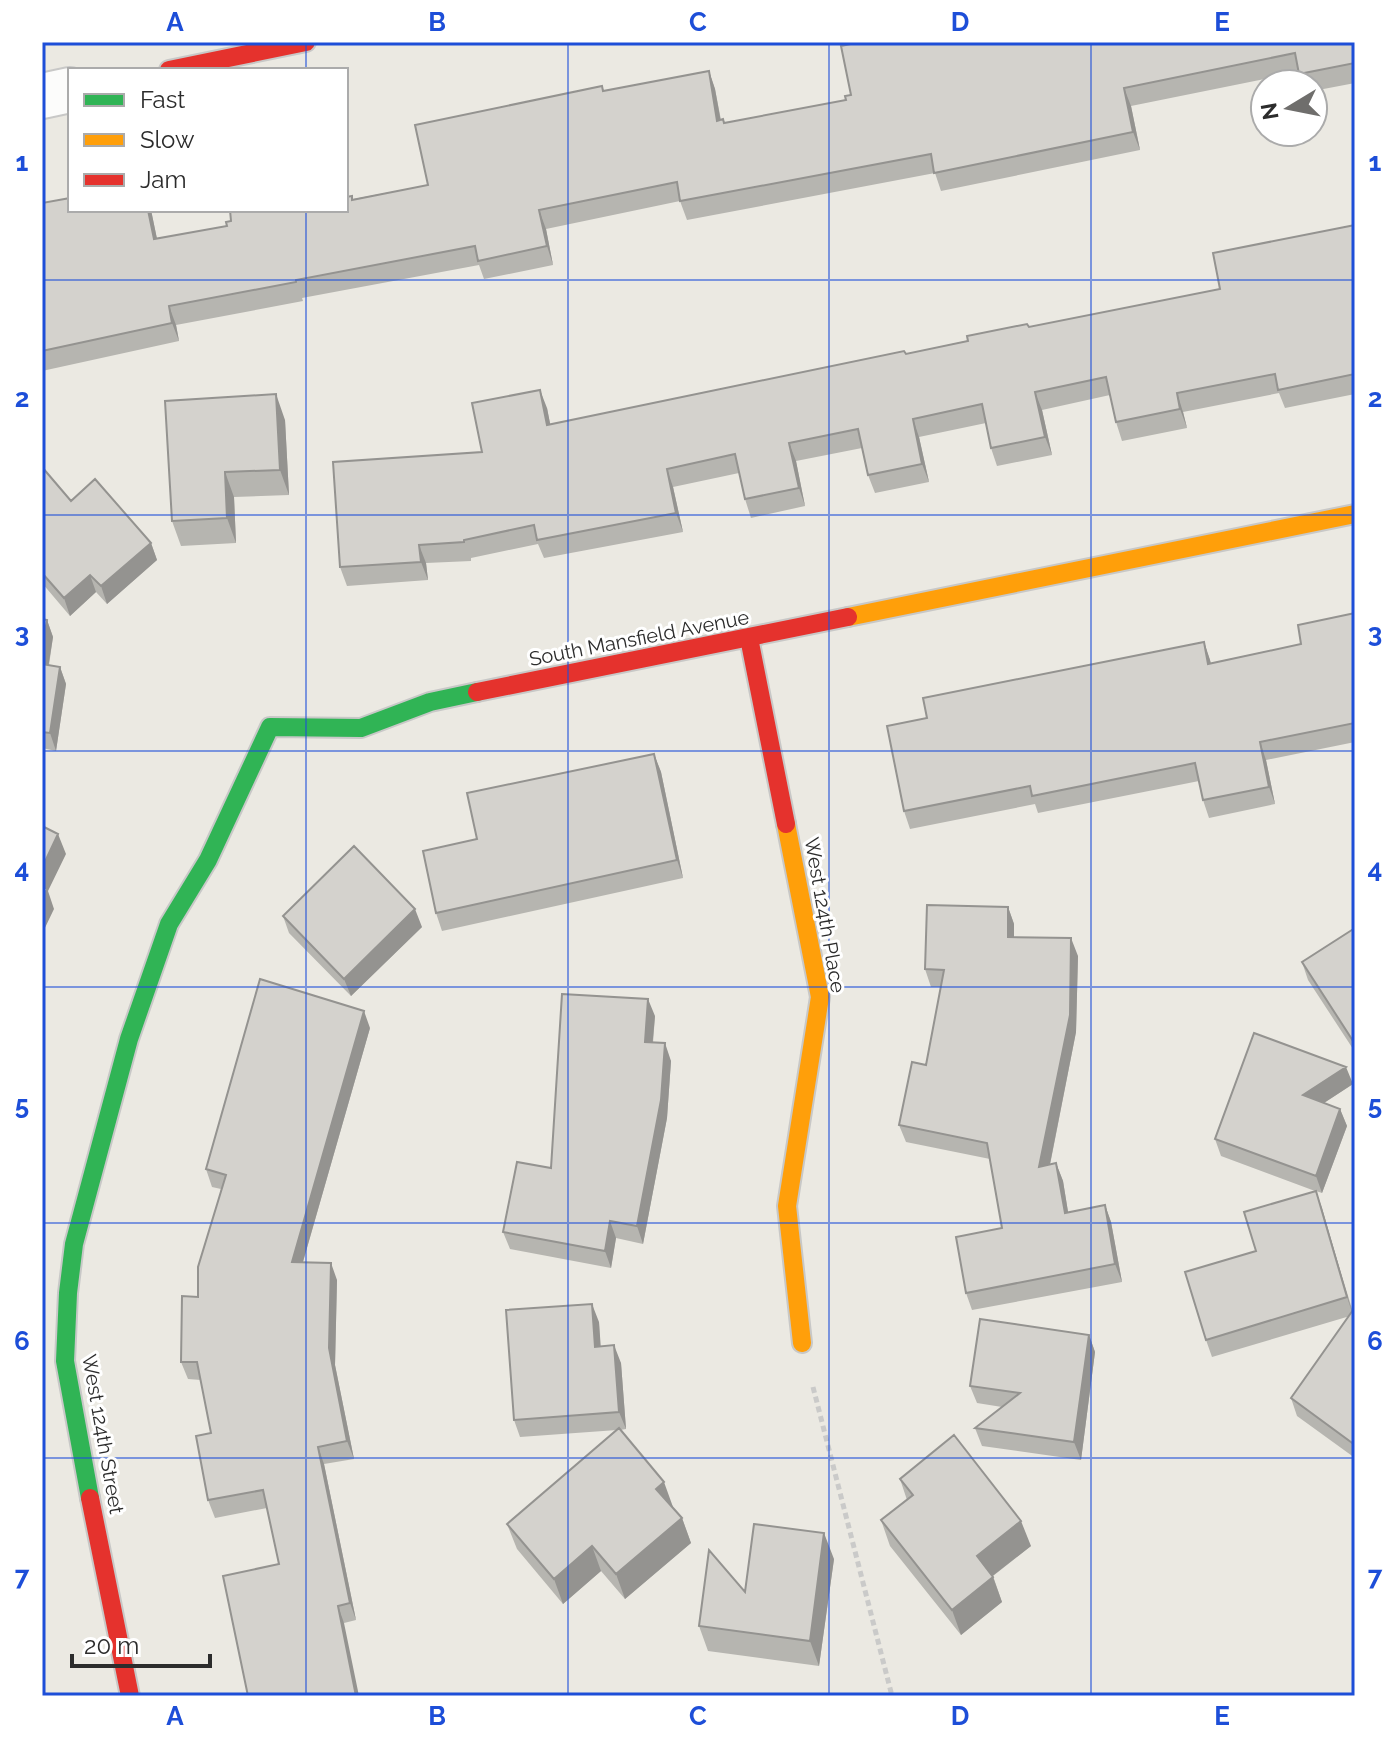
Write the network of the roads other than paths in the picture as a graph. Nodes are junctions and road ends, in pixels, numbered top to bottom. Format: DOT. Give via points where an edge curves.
graph roads {
  1 [pos="306,42"];
  2 [pos="179,68"];
  3 [pos="68,90"];
  4 [pos="42,96"];
  5 [pos="1355,514"];
  6 [pos="749,638"];
  7 [pos="129,1039"];
  8 [pos="802,1343"];
  9 [pos="130,1696"];
  1 -- 2 [label="street"];
  3 -- 4 [label="street"];
  5 -- 6 [label="street, South Mansfield Avenue"];
  6 -- 7 [label="street, South Mansfield Avenue" via="430,702 361,728 270,727 208,860 169,924"];
  6 -- 8 [label="street, West 124th Place" via="820,997 787,1206"];
  7 -- 9 [label="street, West 124th Street" via="74,1244 65,1361"];
}
